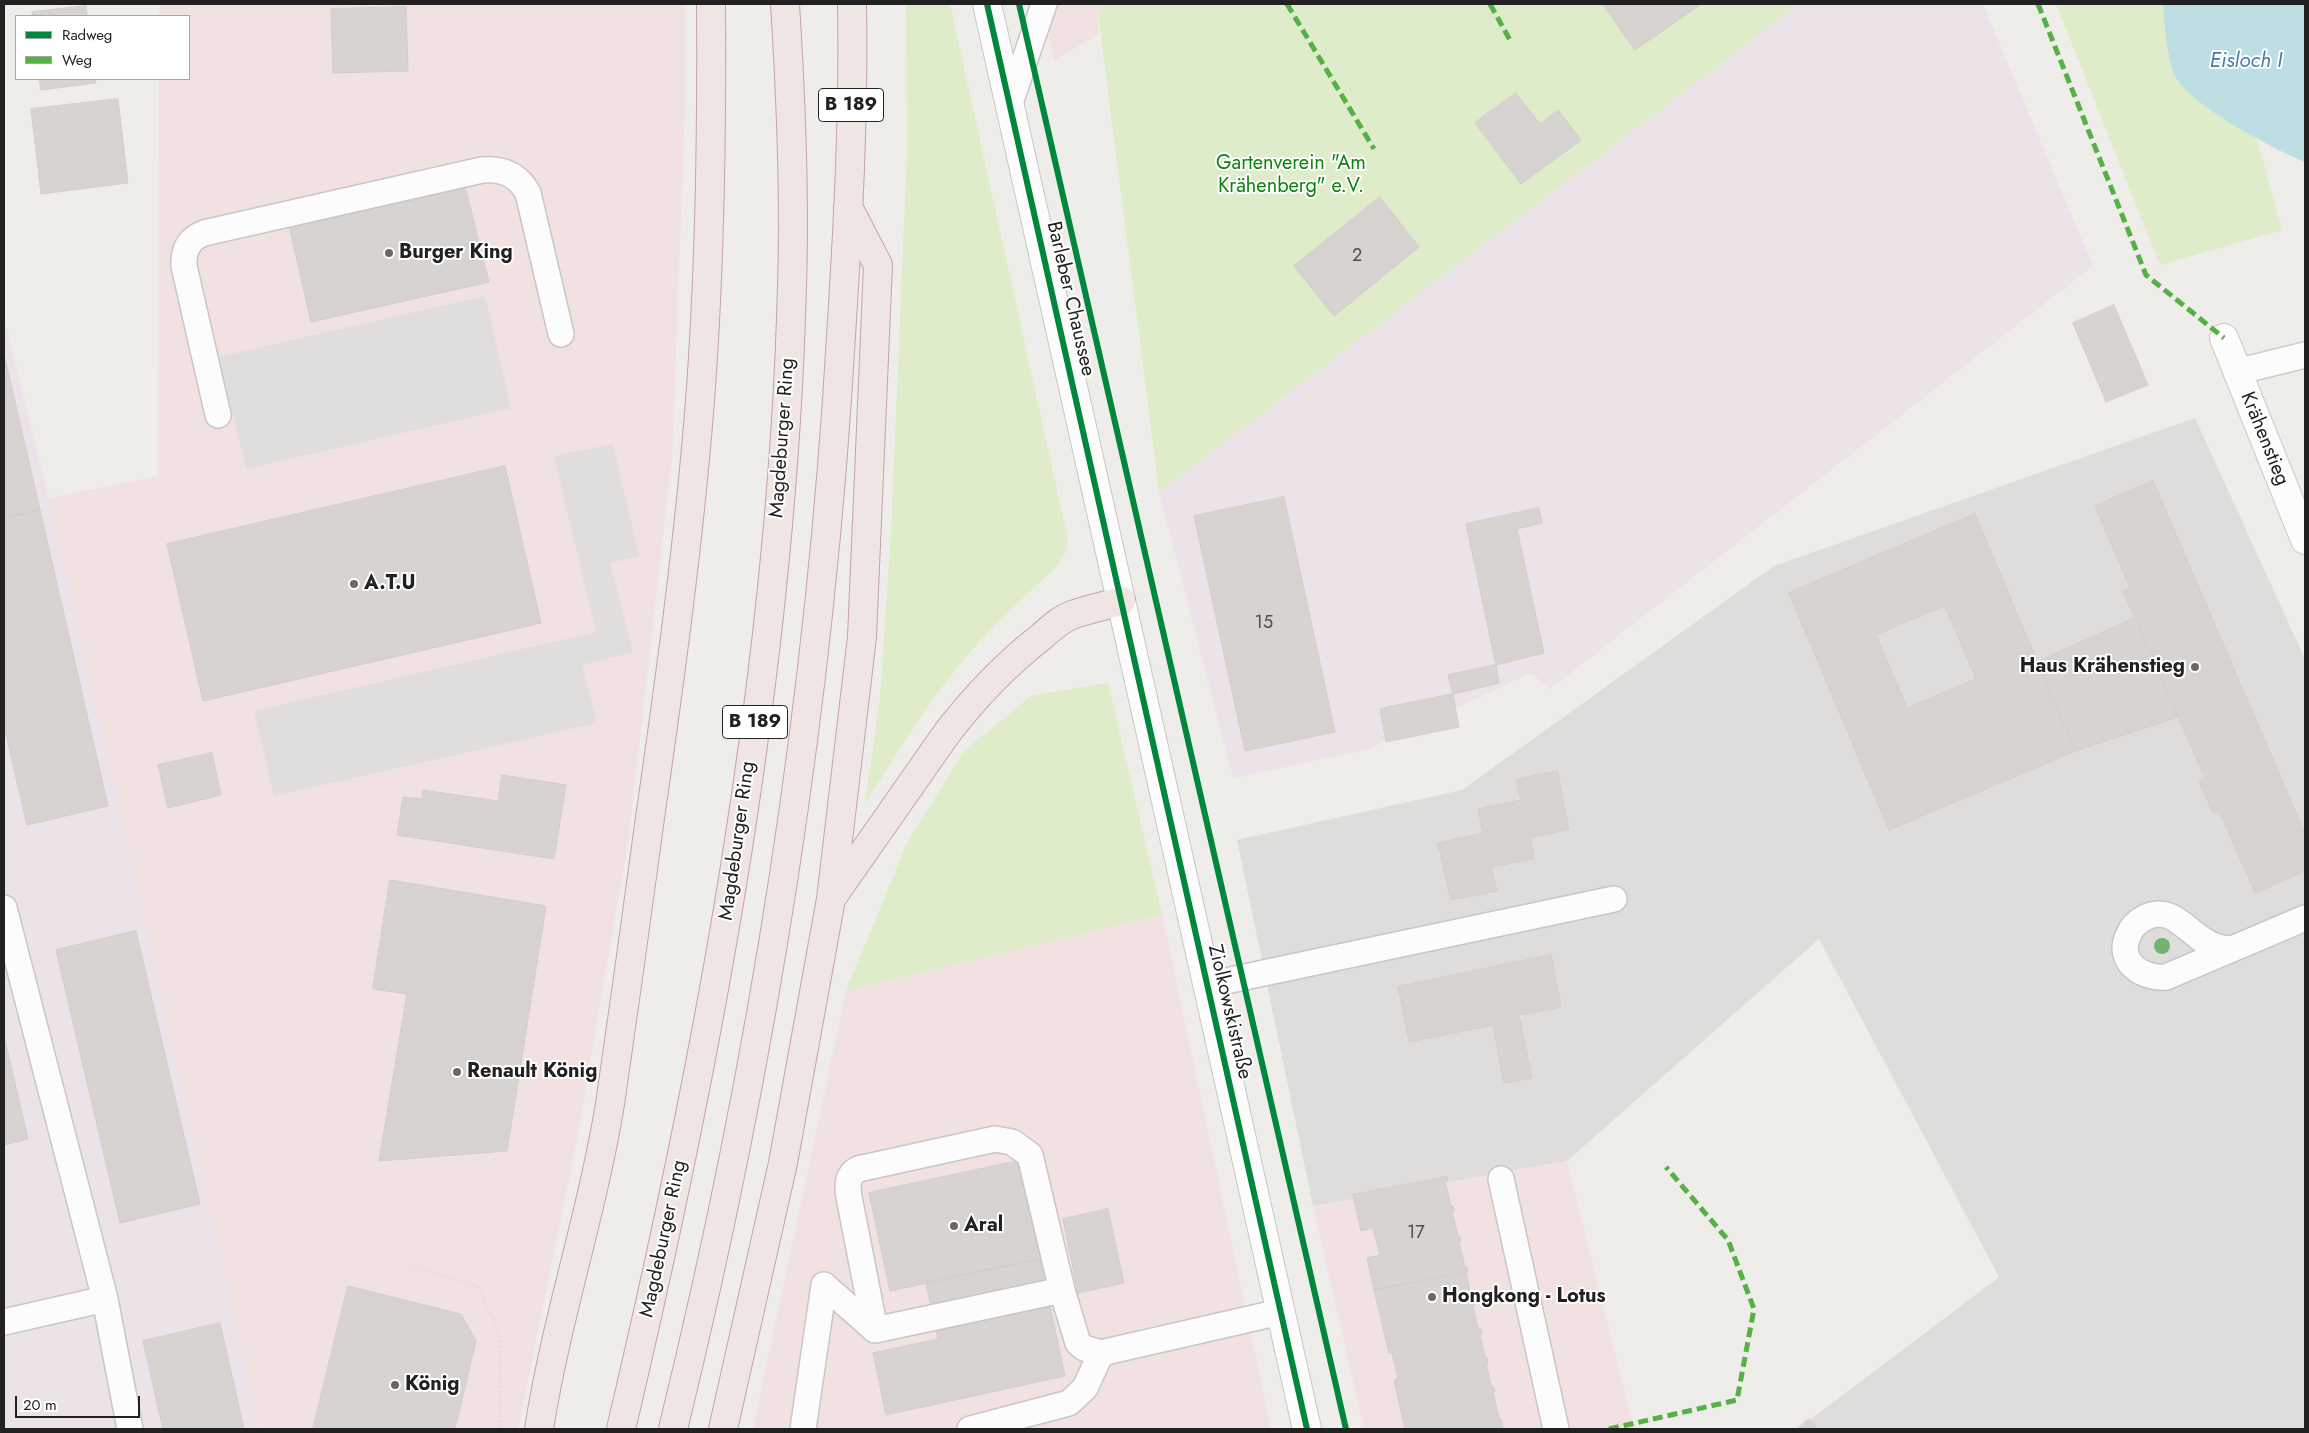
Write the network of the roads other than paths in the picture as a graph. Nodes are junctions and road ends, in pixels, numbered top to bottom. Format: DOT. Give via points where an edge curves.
graph roads {
  1 [pos="711,4"];
  2 [pos="785,4"];
  3 [pos="852,4"];
  4 [pos="987,4"];
  5 [pos="1044,4"];
  6 [pos="1010,103"];
  7 [pos="847,206"];
  8 [pos="561,334"];
  9 [pos="2224,338"];
  10 [pos="2305,355"];
  11 [pos="2236,372"];
  12 [pos="218,415"];
  13 [pos="2305,540"];
  14 [pos="1121,601"];
  15 [pos="831,899"];
  16 [pos="1614,899"];
  17 [pos="2305,918"];
  18 [pos="5,919"];
  19 [pos="2232,949"];
  20 [pos="1207,985"];
  21 [pos="1501,1179"];
  22 [pos="1062,1290"];
  23 [pos="105,1299"];
  24 [pos="1280,1312"];
  25 [pos="4,1322"];
  26 [pos="875,1330"];
  27 [pos="1102,1353"];
  28 [pos="130,1429"];
  29 [pos="539,1429"];
  30 [pos="621,1429"];
  31 [pos="673,1429"];
  32 [pos="724,1429"];
  33 [pos="803,1429"];
  34 [pos="970,1429"];
  35 [pos="1307,1429"];
  36 [pos="1556,1429"];
  1 -- 29 [label="highway" via="710,209 696,448 679,605 609,1108"];
  2 -- 30 [label="highway, Magdeburger Ring / B 189" via="791,115 792,286 780,486 764,657 725,927 699,1071"];
  3 -- 7 [label="highway, B 189" via="853,67"];
  4 -- 6 [label="street, Barleber Chaussee"];
  5 -- 6 [label="lane"];
  6 -- 14 [label="street, Barleber Chaussee"];
  7 -- 15 [label="highway" via="878,265 862,637"];
  7 -- 31 [label="highway, B 189" via="830,492 796,789 752,1069 722,1221"];
  8 -- 12 [label="lane" via="528,193 519,180 505,172 482,170 204,233 189,242 183,260"];
  9 -- 11 [label="street, Krähenstieg"];
  10 -- 11 [label="lane"];
  11 -- 13 [label="street, Krähenstieg"];
  14 -- 15 [label="highway" via="1072,615 1060,622 993,680 931,754"];
  14 -- 20 [label="street, Ziolkowskistraße"];
  15 -- 32 [label="highway" via="783,1163"];
  16 -- 20 [label="lane"];
  17 -- 19 [label="lane"];
  18 -- 23 [label="lane"];
  20 -- 24 [label="street, Ziolkowskistraße"];
  21 -- 36 [label="lane"];
  22 -- 26 [label="lane"];
  22 -- 26 [label="lane" via="1030,1155 1007,1140 995,1139 858,1169 851,1175 849,1197"];
  22 -- 27 [label="lane" via="1078,1343"];
  23 -- 25 [label="lane"];
  23 -- 28 [label="lane"];
  24 -- 27 [label="lane"];
  24 -- 35 [label="street, Ziolkowskistraße"];
  26 -- 33 [label="lane" via="824,1285"];
  27 -- 34 [label="lane" via="1085,1388 1068,1403"];
}
